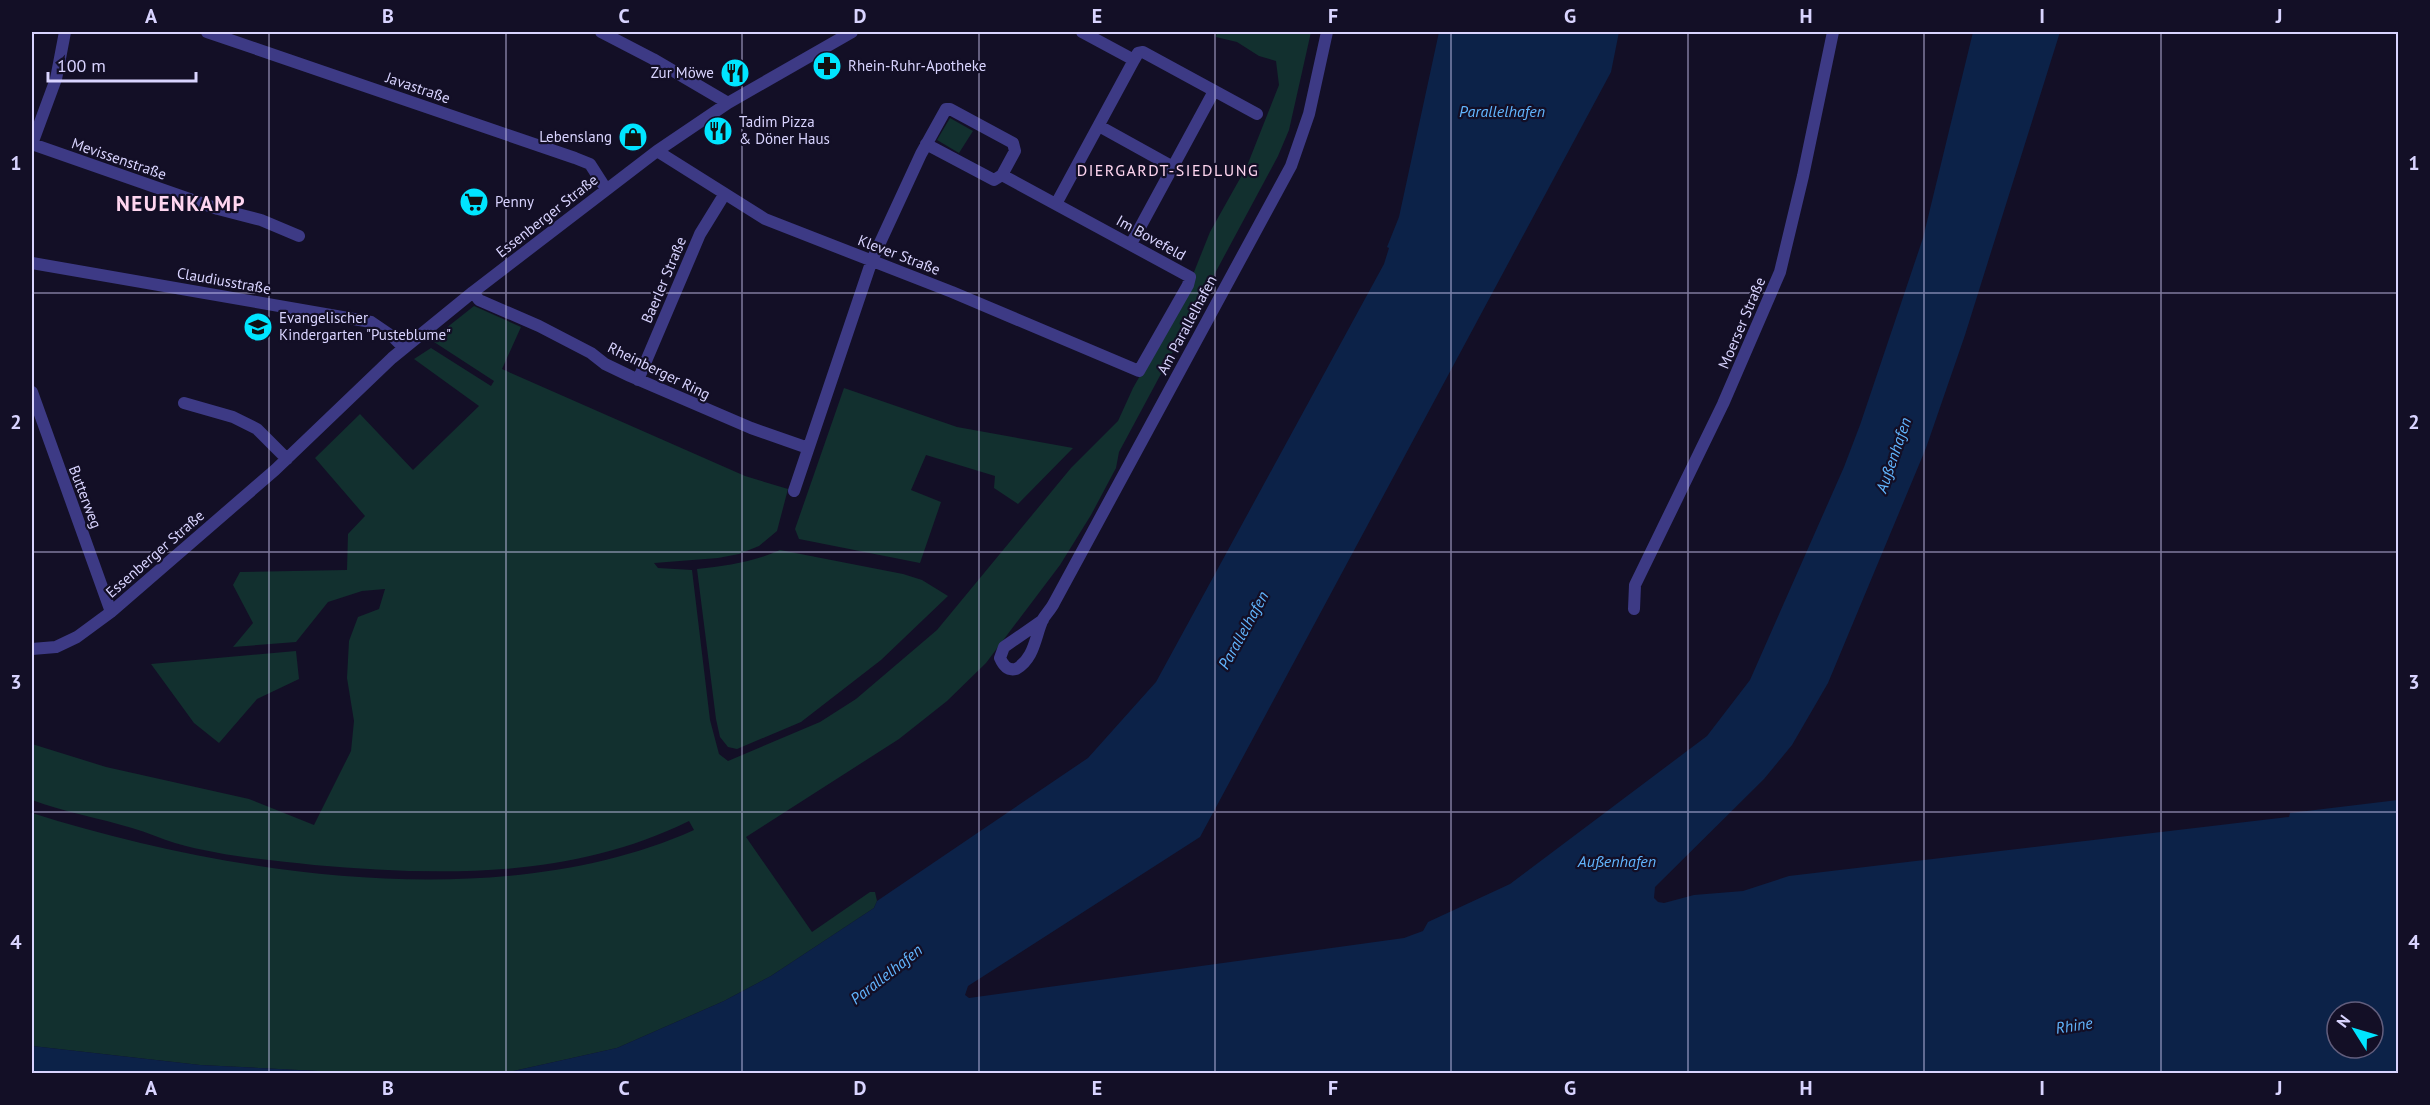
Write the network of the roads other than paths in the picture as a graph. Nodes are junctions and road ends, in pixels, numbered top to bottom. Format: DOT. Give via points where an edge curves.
graph roads {
  1 [pos="65,32"];
  2 [pos="207,32"];
  3 [pos="601,32"];
  4 [pos="852,32"];
  5 [pos="1082,32"];
  6 [pos="1327,32"];
  7 [pos="1833,32"];
  8 [pos="1134,60"];
  9 [pos="1214,91"];
  10 [pos="728,103"];
  11 [pos="1257,114"];
  12 [pos="1099,126"];
  13 [pos="35,128"];
  14 [pos="32,144"];
  15 [pos="926,144"];
  16 [pos="657,151"];
  17 [pos="1173,167"];
  18 [pos="1002,175"];
  19 [pos="606,189"];
  20 [pos="724,195"];
  21 [pos="1056,204"];
  22 [pos="300,236"];
  23 [pos="1131,244"];
  24 [pos="872,260"];
  25 [pos="32,263"];
  26 [pos="473,292"];
  27 [pos="404,348"];
  28 [pos="1139,371"];
  29 [pos="638,380"];
  30 [pos="32,392"];
  31 [pos="184,403"];
  32 [pos="36,423"];
  33 [pos="808,448"];
  34 [pos="287,459"];
  35 [pos="794,491"];
  36 [pos="1634,609"];
  37 [pos="111,612"];
  38 [pos="1042,621"];
  39 [pos="32,649"];
  1 -- 13 [label="street" via="56,79"];
  2 -- 19 [label="street, Javastraße" via="575,158 590,165"];
  3 -- 10 [label="street"];
  4 -- 10 [label="street, Essenberger Straße"];
  5 -- 8 [label="street"];
  6 -- 38 [label="street, Am Parallelhafen" via="1309,114 1291,166"];
  7 -- 36 [label="street, Moerser Straße" via="1780,272 1723,404 1635,585"];
  8 -- 9 [label="street" via="1143,52"];
  8 -- 12 [label="street"];
  9 -- 11 [label="street"];
  9 -- 17 [label="street"];
  10 -- 16 [label="street, Essenberger Straße"];
  12 -- 17 [label="street"];
  12 -- 21 [label="street"];
  13 -- 14 [label="street"];
  14 -- 22 [label="street, Mevissenstraße"];
  15 -- 18 [label="street, Im Bovefeld" via="994,180"];
  15 -- 18 [label="street" via="943,113 951,109 1013,143 1015,151"];
  15 -- 24 [label="street"];
  16 -- 19 [label="street, Essenberger Straße"];
  16 -- 20 [label="street, Klever Straße"];
  17 -- 23 [label="street"];
  18 -- 21 [label="street, Im Bovefeld"];
  19 -- 26 [label="street, Essenberger Straße"];
  20 -- 24 [label="street, Klever Straße" via="781,226"];
  20 -- 29 [label="street, Baerler Straße" via="700,234"];
  21 -- 23 [label="street, Im Bovefeld"];
  23 -- 28 [label="street, Im Bovefeld" via="1190,277"];
  24 -- 28 [label="street, Klever Straße"];
  24 -- 33 [label="street"];
  25 -- 27 [label="street, Claudiusstraße" via="371,322"];
  26 -- 27 [label="street, Essenberger Straße"];
  26 -- 29 [label="street, Rheinberger Ring" via="479,300 539,326"];
  27 -- 34 [label="street, Essenberger Straße"];
  29 -- 33 [label="street, Rheinberger Ring"];
  30 -- 32 [label="street, Butterweg"];
  31 -- 34 [label="street" via="233,417 257,429"];
  32 -- 37 [label="street, Butterweg"];
  33 -- 35 [label="street"];
  34 -- 37 [label="street, Essenberger Straße"];
  37 -- 39 [label="street, Essenberger Straße" via="56,647"];
}
